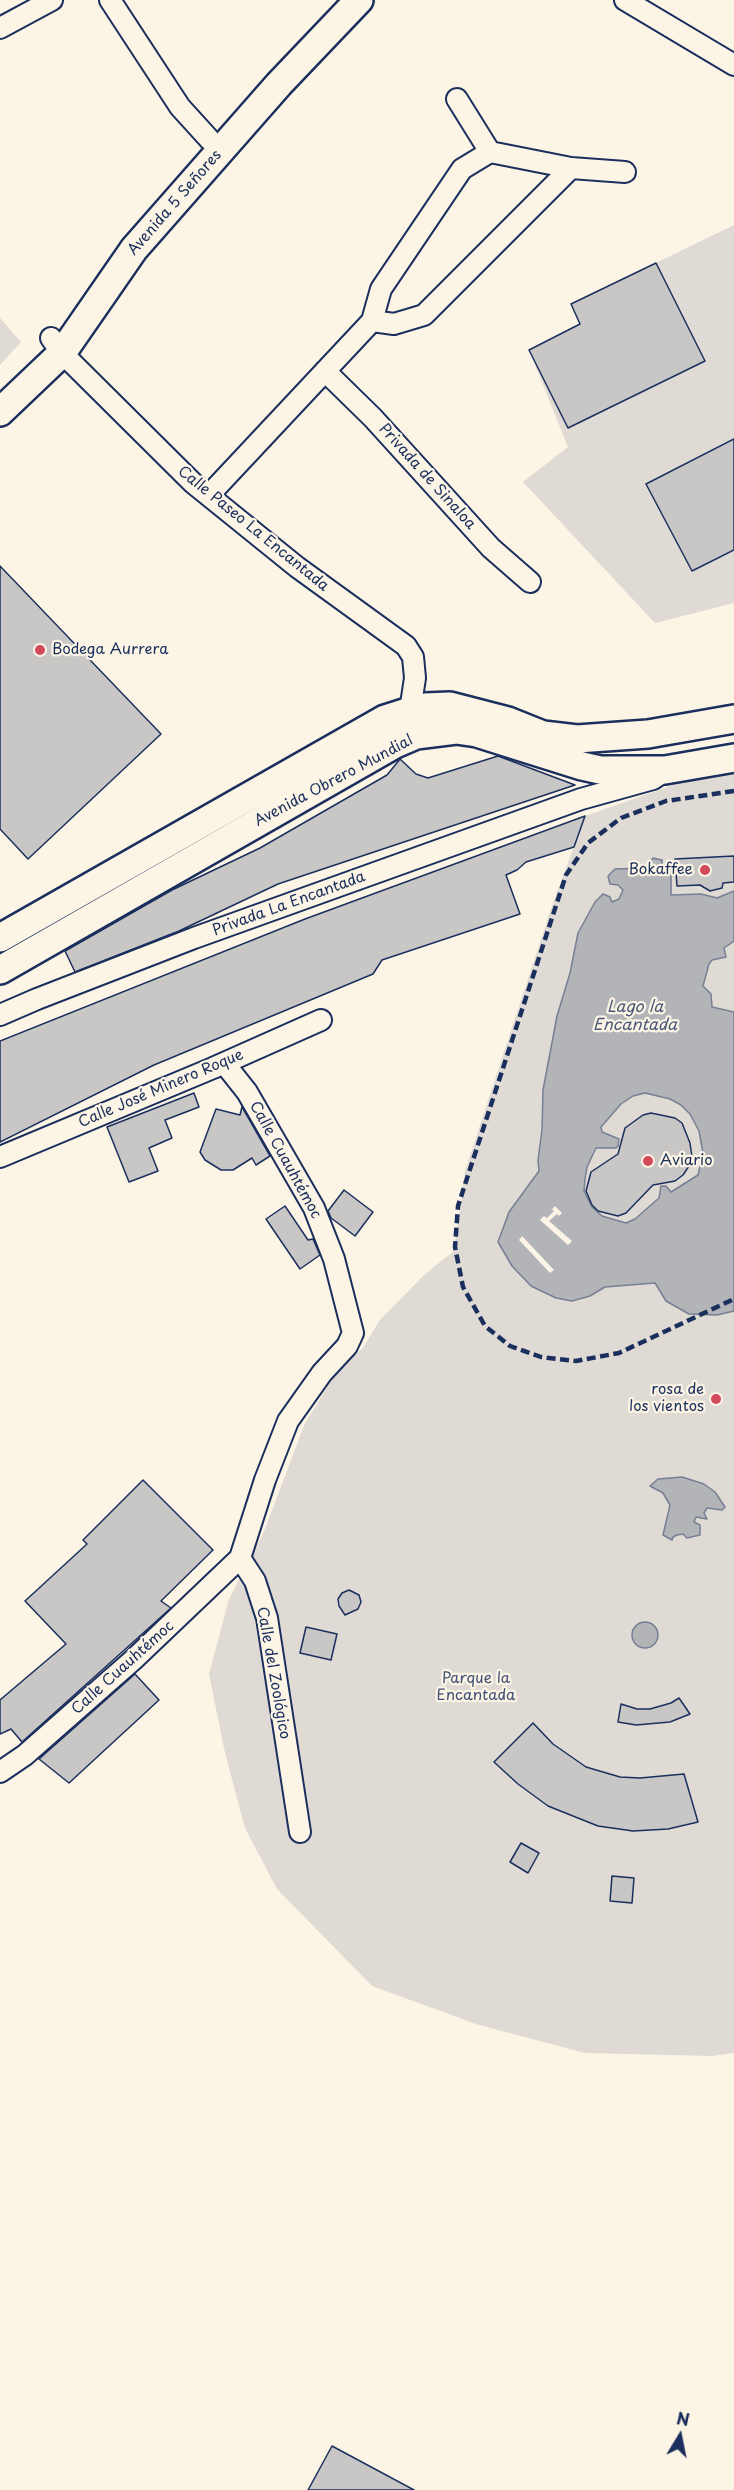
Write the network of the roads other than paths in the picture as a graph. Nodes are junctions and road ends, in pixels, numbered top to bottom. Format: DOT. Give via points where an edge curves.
graph roads {
  1 [pos="52,0"];
  2 [pos="110,0"];
  3 [pos="343,0"];
  4 [pos="358,0"];
  5 [pos="625,0"];
  6 [pos="0,28"];
  7 [pos="734,65"];
  8 [pos="457,99"];
  9 [pos="210,140"];
  10 [pos="490,152"];
  11 [pos="571,168"];
  12 [pos="625,172"];
  13 [pos="372,321"];
  14 [pos="57,346"];
  15 [pos="325,371"];
  16 [pos="0,387"];
  17 [pos="0,412"];
  18 [pos="209,495"];
  19 [pos="530,582"];
  20 [pos="410,711"];
  21 [pos="734,719"];
  22 [pos="734,758"];
  23 [pos="582,766"];
  24 [pos="665,771"];
  25 [pos="581,799"];
  26 [pos="0,938"];
  27 [pos="0,970"];
  28 [pos="0,1015"];
  29 [pos="321,1020"];
  30 [pos="224,1063"];
  31 [pos="0,1157"];
  32 [pos="240,1558"];
  33 [pos="0,1772"];
  34 [pos="300,1832"];
  1 -- 6 [label="street"];
  2 -- 9 [label="street" via="180,107"];
  3 -- 9 [label="main road, Avenida 5 Señores"];
  4 -- 14 [label="main road, Avenida 5 Señores" via="134,249"];
  5 -- 7 [label="street"];
  8 -- 10 [label="street"];
  9 -- 14 [label="main road, Avenida 5 Señores" via="144,218"];
  10 -- 11 [label="street"];
  10 -- 13 [label="street" via="462,169 381,290"];
  11 -- 12 [label="street"];
  11 -- 13 [label="street" via="424,315 394,324"];
  13 -- 15 [label="street"];
  14 -- 16 [label="main road, Avenida 5 Señores" via="32,360"];
  14 -- 17 [label="main road, Avenida 5 Señores"];
  14 -- 18 [label="street, Calle Paseo La Encantada"];
  15 -- 18 [label="street"];
  15 -- 19 [label="street, Privada de Sinaloa" via="374,418 490,548"];
  18 -- 20 [label="street, Calle Paseo La Encantada" via="297,567 406,646 413,657 415,678"];
  20 -- 21 [label="main road, Avenida Obrero Mundial" via="450,706 543,735 587,740"];
  20 -- 26 [label="main road, Avenida Obrero Mundial" via="385,719"];
  22 -- 24 [label="main road, Avenida Obrero Mundial"];
  23 -- 24 [label="main road, Avenida Obrero Mundial"];
  23 -- 25 [label="street" via="593,784"];
  23 -- 27 [label="main road, Avenida Obrero Mundial" via="477,733 456,730 416,735"];
  24 -- 25 [label="street, Privada La Encantada" via="652,779"];
  25 -- 28 [label="street, Privada La Encantada" via="205,934"];
  29 -- 30 [label="street, Calle José Minero Roque"];
  30 -- 31 [label="street, Calle José Minero Roque"];
  30 -- 32 [label="street, Calle Cuauhtémoc" via="247,1092 314,1208 334,1258 353,1333 288,1421"];
  32 -- 33 [label="street, Calle Cuauhtémoc" via="133,1660 25,1755"];
  32 -- 34 [label="street, Calle del Zoológico" via="255,1581 267,1618"];
}
